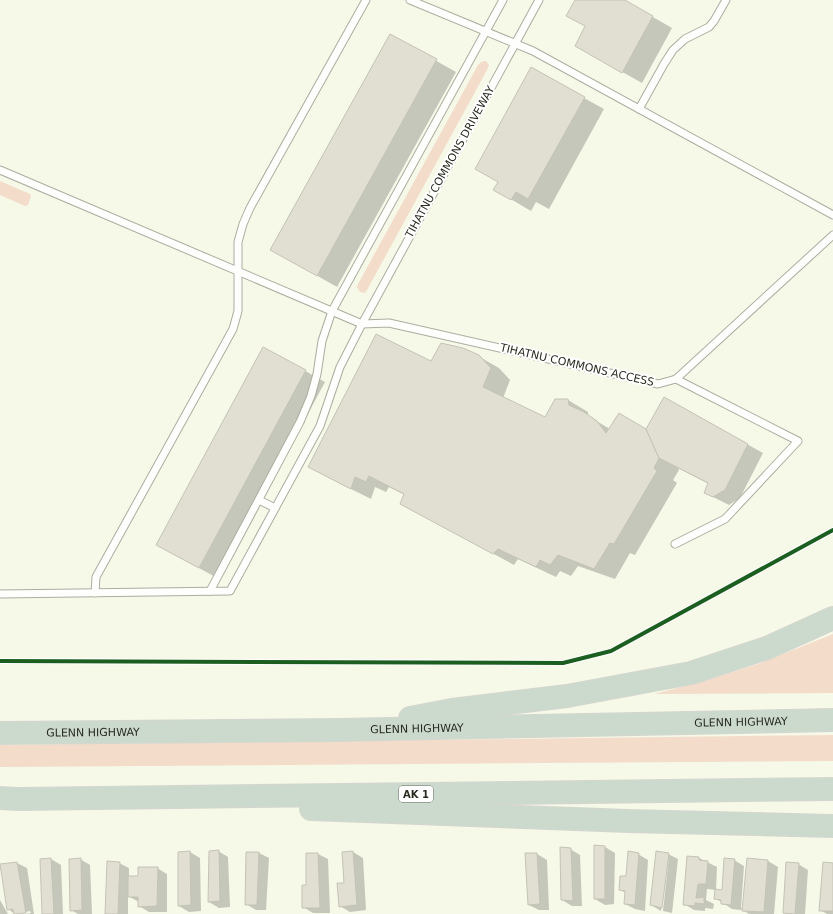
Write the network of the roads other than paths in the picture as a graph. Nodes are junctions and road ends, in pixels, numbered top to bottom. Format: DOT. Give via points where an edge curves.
graph roads {
  1 [pos="366,0"];
  2 [pos="410,0"];
  3 [pos="502,0"];
  4 [pos="539,0"];
  5 [pos="726,0"];
  6 [pos="486,31"];
  7 [pos="515,43"];
  8 [pos="639,109"];
  9 [pos="0,170"];
  10 [pos="833,215"];
  11 [pos="833,235"];
  12 [pos="238,271"];
  13 [pos="332,311"];
  14 [pos="362,324"];
  15 [pos="676,379"];
  16 [pos="259,500"];
  17 [pos="275,508"];
  18 [pos="675,544"];
  19 [pos="210,591"];
  20 [pos="95,593"];
  21 [pos="0,594"];
  22 [pos="833,618"];
  23 [pos="833,720"];
  24 [pos="339,730"];
  25 [pos="0,733"];
  26 [pos="833,789"];
  27 [pos="9,798"];
  28 [pos="833,826"];
  1 -- 12 [label="lane" via="242,224 238,242"];
  2 -- 6 [label="lane"];
  3 -- 6 [label="lane"];
  4 -- 7 [label="lane, TIHATNU COMMONS DRIVEWAY"];
  5 -- 8 [label="lane" via="709,27 685,39 673,50"];
  6 -- 7 [label="lane"];
  6 -- 13 [label="lane"];
  7 -- 8 [label="lane"];
  7 -- 14 [label="lane, TIHATNU COMMONS DRIVEWAY"];
  8 -- 10 [label="lane"];
  9 -- 12 [label="lane"];
  11 -- 15 [label="lane, TIHATNU COMMONS ACCESS"];
  12 -- 13 [label="lane"];
  12 -- 20 [label="lane" via="238,311 232,329 96,577"];
  13 -- 14 [label="lane"];
  13 -- 16 [label="lane" via="318,357 317,374 311,396"];
  14 -- 15 [label="lane, TIHATNU COMMONS ACCESS" via="389,323 658,384"];
  14 -- 17 [label="lane, TIHATNU COMMONS DRIVEWAY" via="340,367 320,426"];
  15 -- 18 [label="lane" via="798,441 725,519"];
  16 -- 17 [label="lane"];
  16 -- 19 [label="lane"];
  17 -- 19 [label="lane, TIHATNU COMMONS DRIVEWAY" via="230,591"];
  19 -- 20 [label="lane"];
  20 -- 21 [label="lane"];
  22 -- 24 [label="highway" via="767,648 691,673 567,696 452,710"];
  23 -- 24 [label="highway, GLENN HIGHWAY"];
  24 -- 25 [label="highway, GLENN HIGHWAY"];
  26 -- 27 [label="highway, AK 1"];
  27 -- 28 [label="highway"];
}
